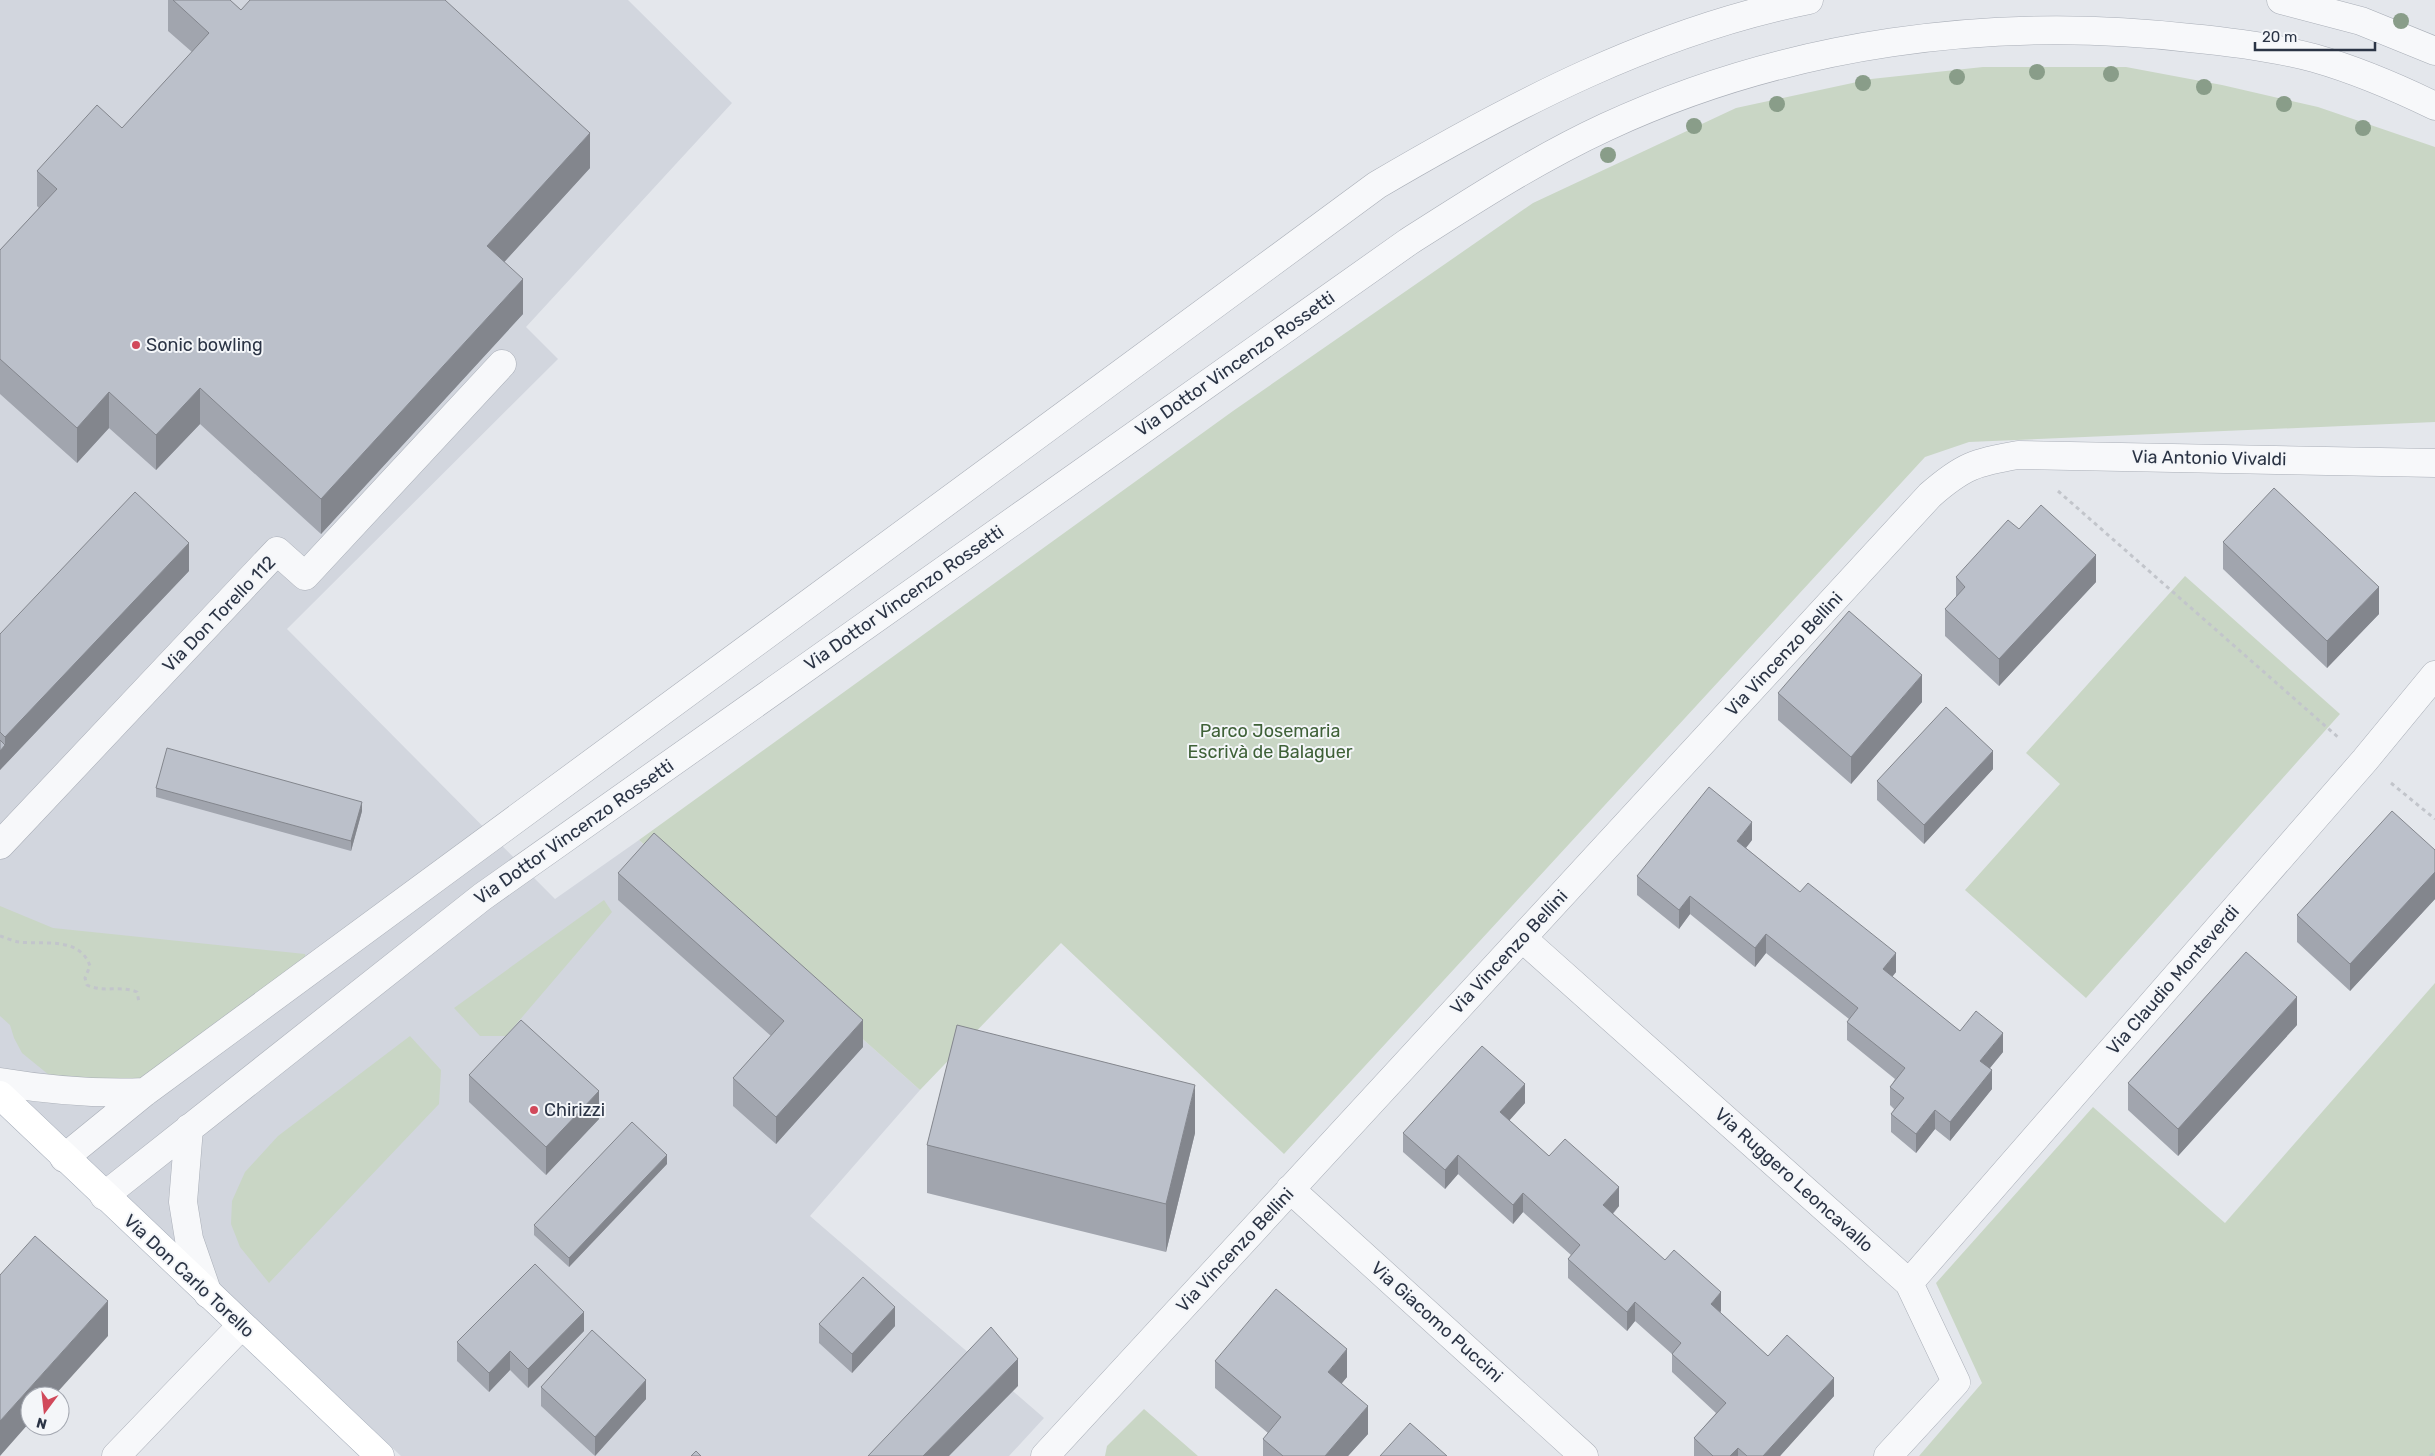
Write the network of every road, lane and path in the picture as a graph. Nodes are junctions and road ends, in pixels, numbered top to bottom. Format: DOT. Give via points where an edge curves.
graph roads {
  1 [pos="1810,0"];
  2 [pos="2293,1"];
  3 [pos="2435,51"];
  4 [pos="2435,106"];
  5 [pos="502,364"];
  6 [pos="2018,456"];
  7 [pos="1984,461"];
  8 [pos="2435,463"];
  9 [pos="2435,675"];
  10 [pos="2364,760"];
  11 [pos="2435,819"];
  12 [pos="0,845"];
  13 [pos="0,936"];
  14 [pos="1522,938"];
  15 [pos="139,1002"];
  16 [pos="0,1082"];
  17 [pos="145,1092"];
  18 [pos="0,1095"];
  19 [pos="189,1128"];
  20 [pos="64,1158"];
  21 [pos="1290,1189"];
  22 [pos="104,1196"];
  23 [pos="1910,1283"];
  24 [pos="208,1294"];
  25 [pos="241,1326"];
  26 [pos="2435,1452"];
  27 [pos="1048,1455"];
  28 [pos="116,1456"];
  29 [pos="380,1456"];
  30 [pos="1584,1456"];
  31 [pos="1888,1456"];
  32 [pos="2430,1456"];
  1 -- 17 [label="street" via="1738,16 1599,68 1459,137 1377,186"];
  2 -- 3 [label="street" via="2361,21"];
  4 -- 19 [label="street, Via Dottor Vincenzo Rossetti" via="2376,79 2281,50 2124,31 2030,30 1925,38 1823,54 1708,86 1606,127 1490,190 1408,242 482,897"];
  5 -- 12 [label="street, Via Don Torello 112" via="305,576 276,551"];
  6 -- 7 [label="street, Via Antonio Vivaldi"];
  6 -- 8 [label="street, Via Antonio Vivaldi"];
  6 -- 10 [label="path"];
  7 -- 14 [label="street, Via Vincenzo Bellini" via="1954,474 1930,494"];
  9 -- 10 [label="street, Via Claudio Monteverdi"];
  10 -- 11 [label="path"];
  10 -- 23 [label="street, Via Claudio Monteverdi"];
  13 -- 15 [label="path" via="19,942 66,944 87,958 90,966 85,978 87,985 129,989 137,992"];
  14 -- 21 [label="street, Via Vincenzo Bellini"];
  14 -- 23 [label="street, Via Ruggero Leoncavallo"];
  16 -- 17 [label="street" via="110,1094"];
  17 -- 20 [label="street"];
  18 -- 20 [label="main road, Via Don Carlo Torello"];
  19 -- 22 [label="street, Via Dottor Vincenzo Rossetti"];
  19 -- 24 [label="street" via="183,1202 189,1239"];
  20 -- 22 [label="main road, Via Don Carlo Torello"];
  21 -- 27 [label="street, Via Vincenzo Bellini"];
  21 -- 30 [label="street, Via Giacomo Puccini"];
  22 -- 24 [label="main road, Via Don Carlo Torello"];
  23 -- 31 [label="street, Via Ruggero Leoncavallo" via="1956,1382"];
  24 -- 25 [label="main road, Via Don Carlo Torello"];
  25 -- 28 [label="street"];
  25 -- 29 [label="main road, Via Don Carlo Torello"];
  26 -- 32 [label="path"];
}
